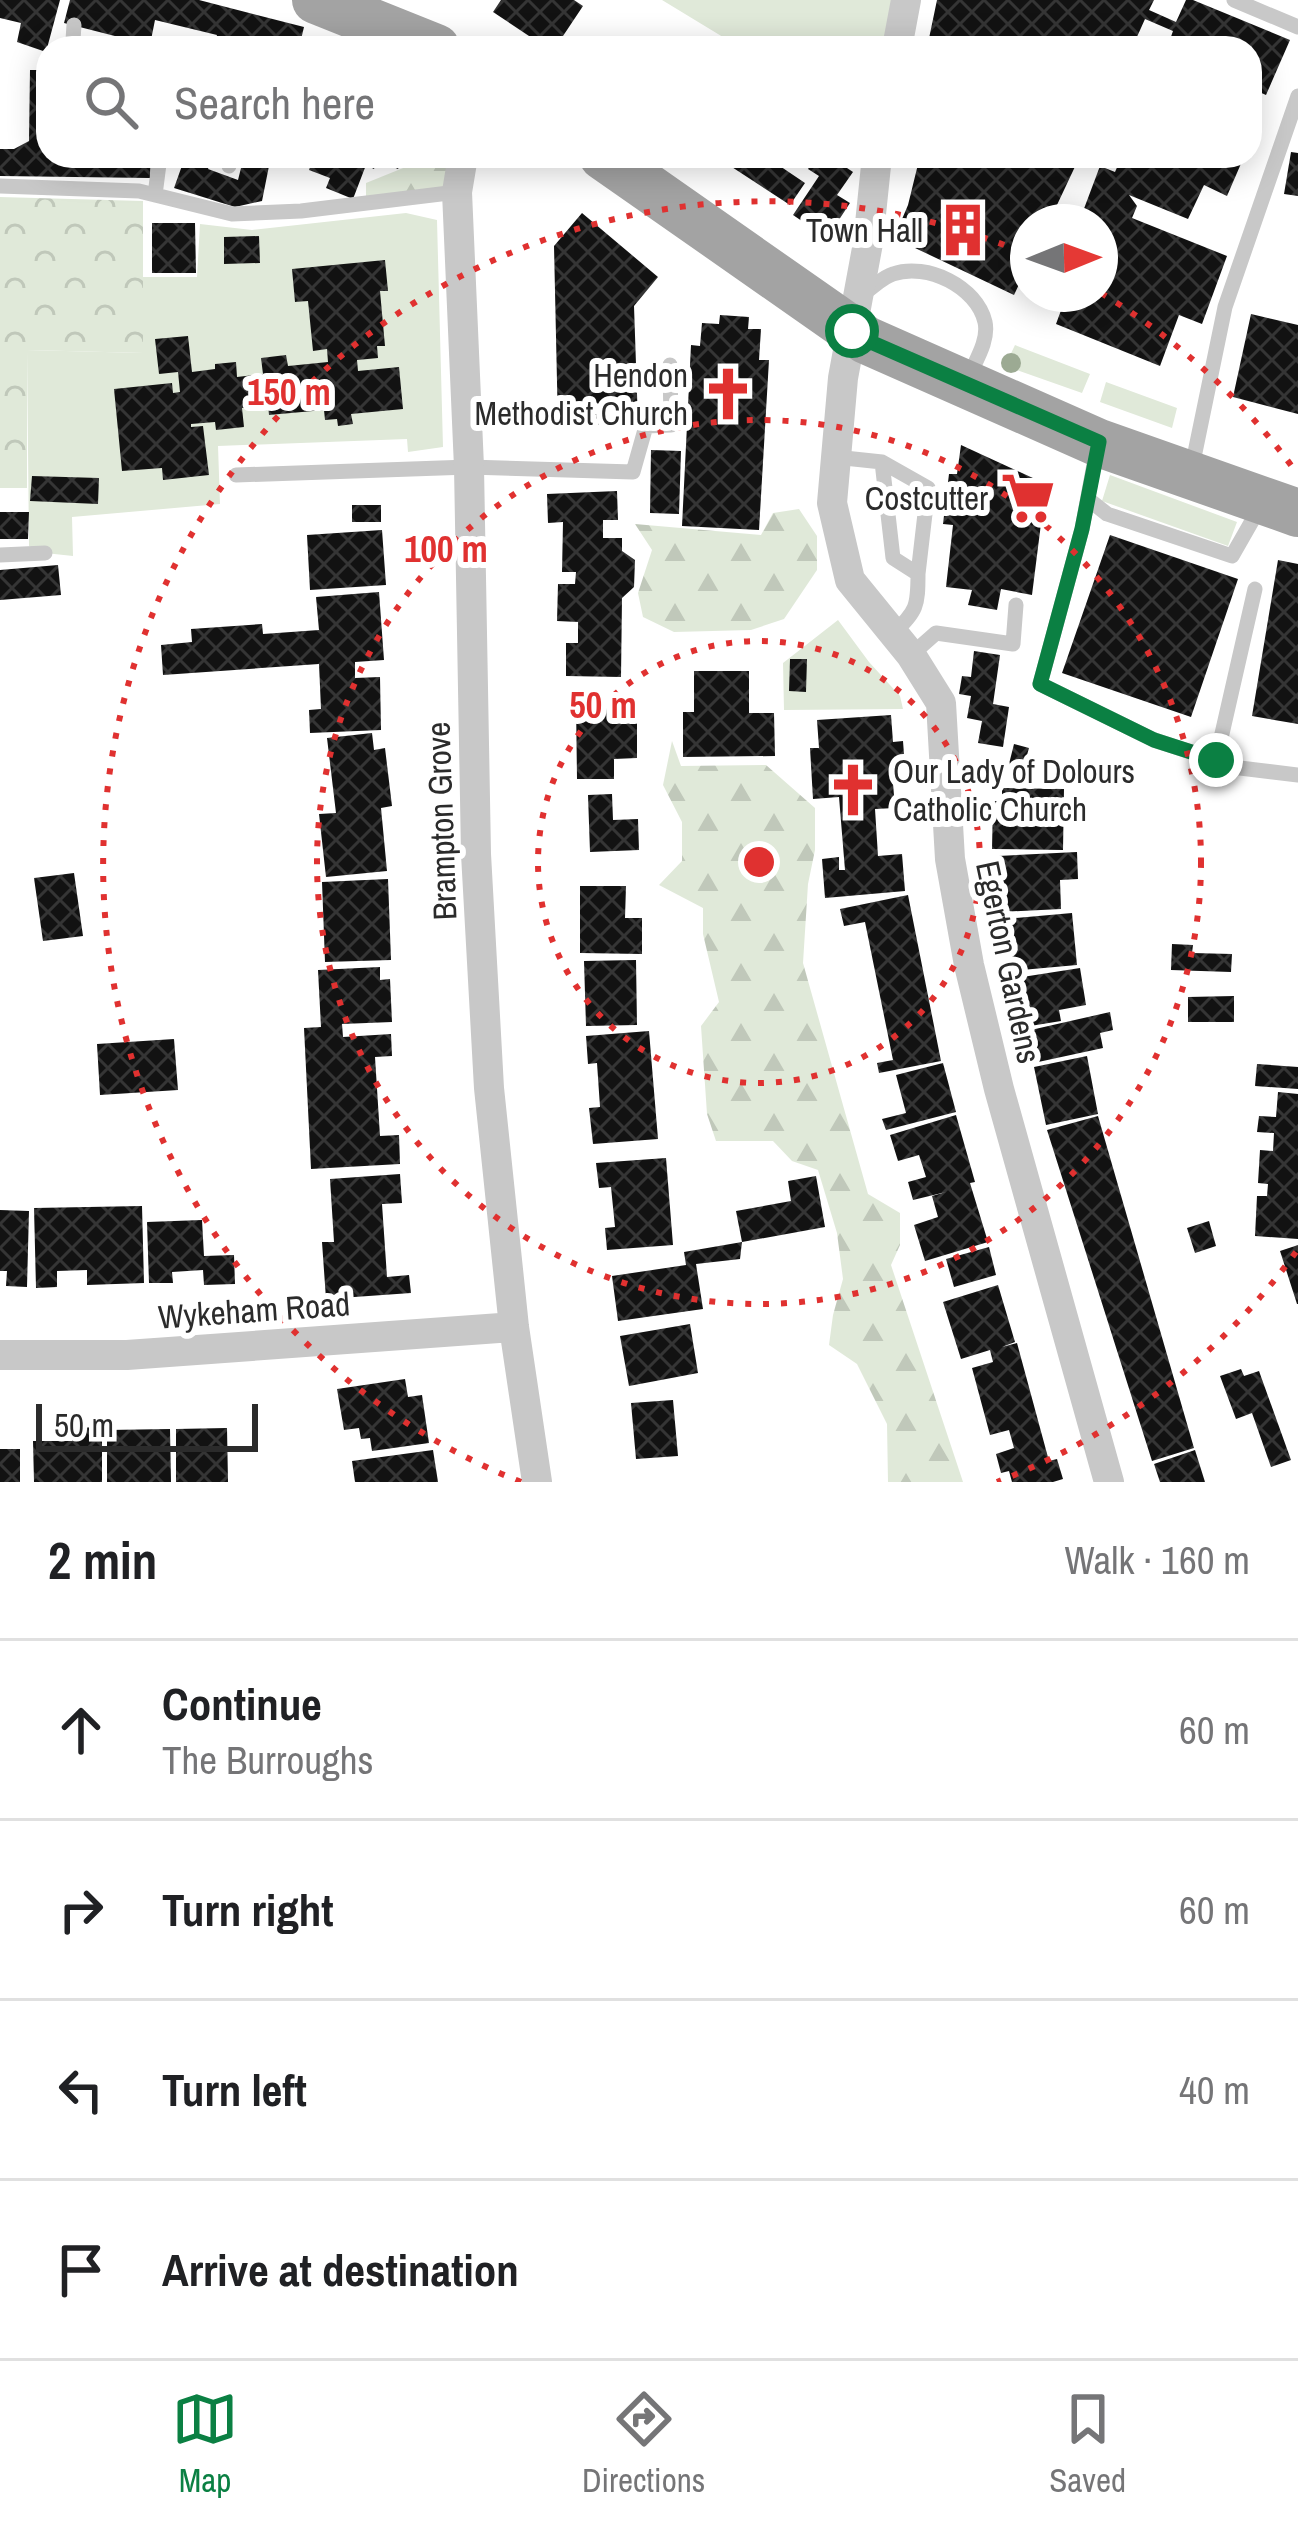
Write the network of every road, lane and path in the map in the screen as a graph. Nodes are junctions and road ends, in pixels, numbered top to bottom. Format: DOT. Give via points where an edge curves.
graph roads {
  1 [pos="316,0"];
  2 [pos="906,0"];
  3 [pos="1234,0"];
  4 [pos="74,25"];
  5 [pos="1298,27"];
  6 [pos="73,36"];
  7 [pos="406,36"];
  8 [pos="899,36"];
  9 [pos="1298,96"];
  10 [pos="158,168"];
  11 [pos="461,168"];
  12 [pos="622,168"];
  13 [pos="876,168"];
  14 [pos="0,187"];
  15 [pos="457,192"];
  16 [pos="154,195"];
  17 [pos="855,313"];
  18 [pos="670,365"];
  19 [pos="966,384"];
  20 [pos="1099,442"];
  21 [pos="835,457"];
  22 [pos="882,462"];
  23 [pos="469,467"];
  24 [pos="236,476"];
  25 [pos="1190,476"];
  26 [pos="1088,500"];
  27 [pos="1280,508"];
  28 [pos="45,553"];
  29 [pos="0,555"];
  30 [pos="918,574"];
  31 [pos="1255,589"];
  32 [pos="1016,605"];
  33 [pos="902,644"];
  34 [pos="1216,760"];
  35 [pos="1298,775"];
  36 [pos="514,1327"];
  37 [pos="0,1355"];
  38 [pos="537,1482"];
  39 [pos="1109,1482"];
  1 -- 7 [label="main road"];
  2 -- 8 [label="street"];
  3 -- 5 [label="lane"];
  4 -- 6 [label="lane"];
  9 -- 25 [label="lane" via="1225,307"];
  10 -- 16 [label="lane"];
  11 -- 15 [label="street, Brampton Grove"];
  12 -- 17 [label="main road"];
  13 -- 17 [label="street, Egerton Gardens"];
  14 -- 16 [label="lane"];
  15 -- 16 [label="lane" via="232,214"];
  15 -- 23 [label="street, Brampton Grove"];
  17 -- 19 [label="main road" via="866,340"];
  17 -- 19 [label="lane" via="891,274 949,280 974,298 985,323"];
  17 -- 21 [label="street, Egerton Gardens"];
  18 -- 23 [label="lane" via="671,425 646,426 633,472"];
  19 -- 20 [label="main road"];
  20 -- 25 [label="main road"];
  20 -- 26 [label="lane"];
  21 -- 22 [label="lane"];
  21 -- 33 [label="street, Egerton Gardens" via="832,503 850,580"];
  22 -- 30 [label="lane" via="893,558"];
  22 -- 30 [label="lane" via="928,488"];
  23 -- 24 [label="lane"];
  23 -- 36 [label="street, Brampton Grove" via="478,900"];
  25 -- 27 [label="main road"];
  26 -- 27 [label="lane" via="1107,514 1232,556 1257,515"];
  26 -- 34 [label="lane" via="1040,684 1154,740"];
  28 -- 29 [label="lane"];
  30 -- 33 [label="lane" via="918,601"];
  31 -- 34 [label="lane"];
  32 -- 33 [label="lane" via="1013,644 935,633"];
  33 -- 39 [label="street, Egerton Gardens" via="941,703 950,860 969,964"];
  34 -- 35 [label="lane"];
  36 -- 37 [label="street, Wykeham Road" via="127,1355"];
  36 -- 38 [label="street, Brampton Grove"];
}
